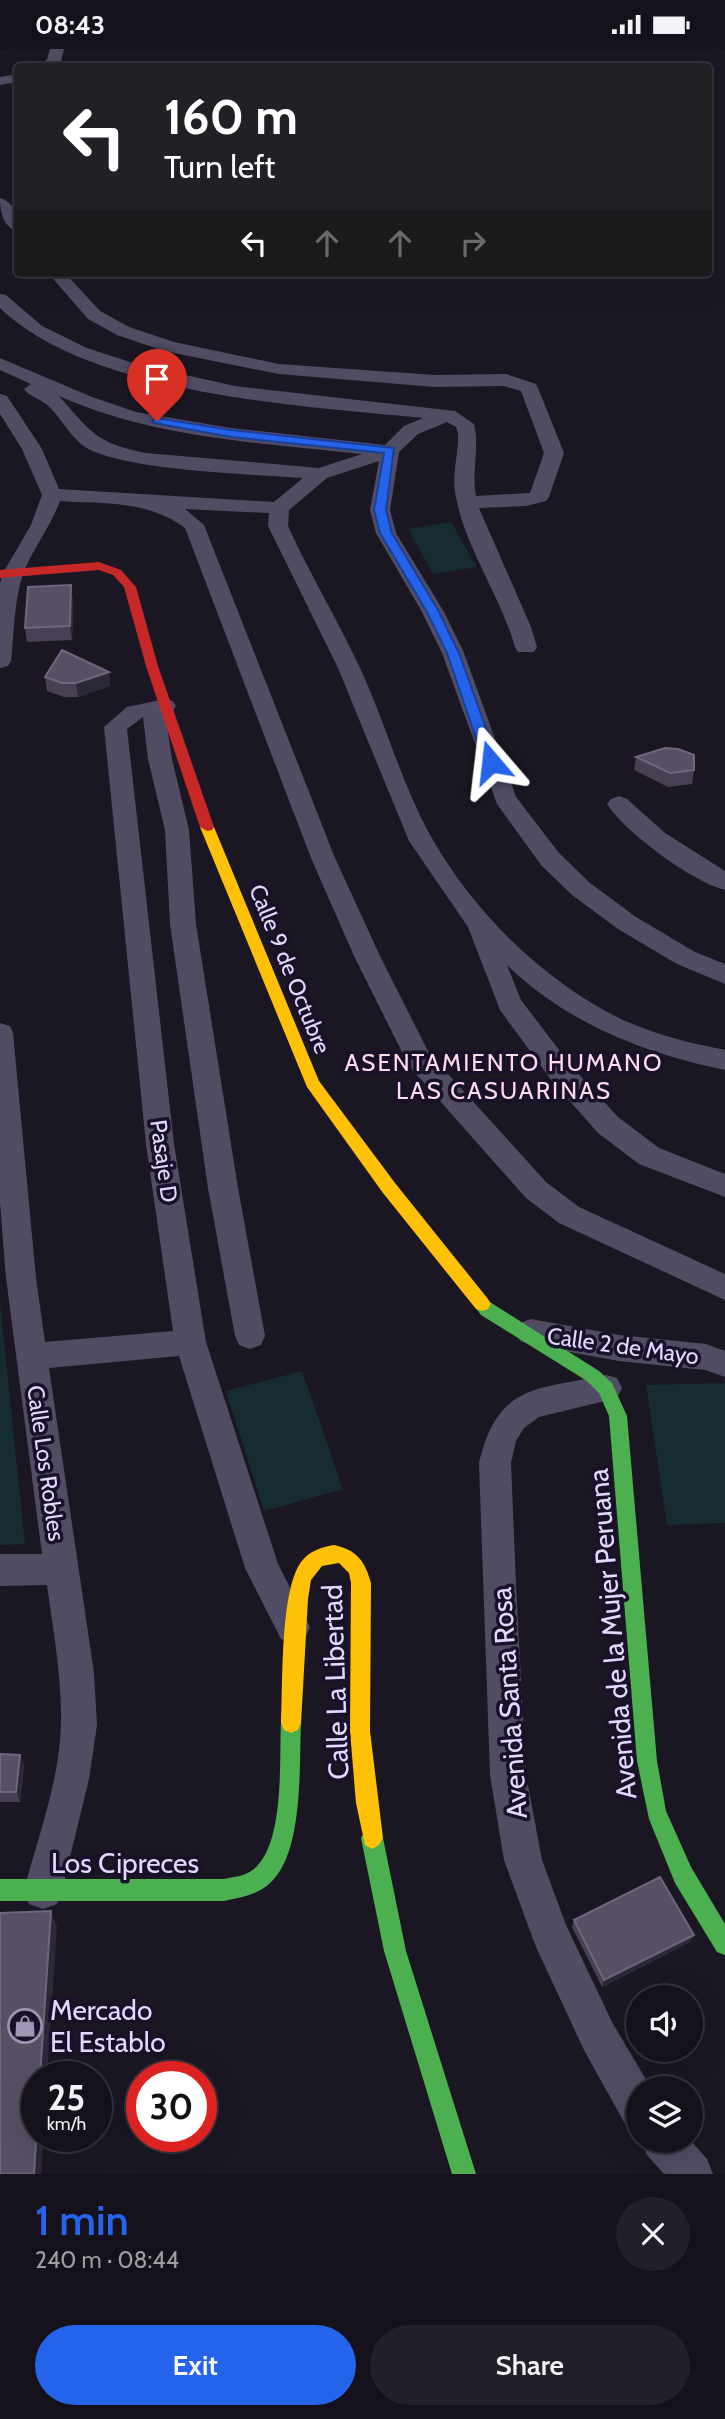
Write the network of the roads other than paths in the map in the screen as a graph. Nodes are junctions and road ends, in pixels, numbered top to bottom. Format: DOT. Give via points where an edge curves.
graph roads {
  1 [pos="0,84"];
  2 [pos="0,93"];
  3 [pos="0,203"];
  4 [pos="11,227"];
  5 [pos="60,277"];
  6 [pos="0,299"];
  7 [pos="1,365"];
  8 [pos="0,400"];
  9 [pos="447,415"];
  10 [pos="390,451"];
  11 [pos="320,474"];
  12 [pos="52,495"];
  13 [pos="142,500"];
  14 [pos="468,502"];
  15 [pos="279,508"];
  16 [pos="7,574"];
  17 [pos="526,647"];
  18 [pos="0,661"];
  19 [pos="159,707"];
  20 [pos="619,804"];
  21 [pos="725,882"];
  22 [pos="476,920"];
  23 [pos="725,975"];
  24 [pos="0,1033"];
  25 [pos="725,1060"];
  26 [pos="3,1087"];
  27 [pos="725,1186"];
  28 [pos="10,1279"];
  29 [pos="725,1288"];
  30 [pos="521,1330"];
  31 [pos="250,1336"];
  32 [pos="190,1342"];
  33 [pos="31,1356"];
  34 [pos="725,1364"];
  35 [pos="606,1388"];
  36 [pos="62,1569"];
  37 [pos="0,1570"];
  38 [pos="296,1633"];
  39 [pos="250,1885"];
  40 [pos="0,1890"];
  41 [pos="43,1890"];
  42 [pos="725,1944"];
  43 [pos="626,2084"];
  44 [pos="673,2153"];
  45 [pos="464,2174"];
  46 [pos="692,2174"];
  1 -- 2 [label="street" via="6,91"];
  3 -- 4 [label="street"];
  5 -- 14 [label="street" via="94,315 170,347 279,369 435,381 506,380 528,388 554,453 539,497"];
  6 -- 9 [label="street" via="35,329 113,363 221,389"];
  7 -- 10 [label="street" via="133,417"];
  7 -- 11 [label="street" via="52,400 89,441 113,452"];
  8 -- 12 [label="street" via="32,449"];
  9 -- 10 [label="street" via="411,431"];
  9 -- 14 [label="street" via="465,425 470,438 464,491"];
  10 -- 11 [label="street"];
  10 -- 23 [label="street" via="380,510 386,533 453,653 505,799 550,859 581,889 650,937"];
  11 -- 15 [label="street"];
  12 -- 13 [label="street"];
  12 -- 16 [label="street" via="41,525"];
  13 -- 15 [label="street"];
  13 -- 29 [label="street" via="175,511 194,524 323,859 419,1059 536,1190 569,1215"];
  14 -- 17 [label="street" via="483,547 520,618"];
  15 -- 22 [label="street" via="278,526 349,668 421,841"];
  16 -- 18 [label="street"];
  16 -- 19 [label="street, Calle 9 de Octubre" via="99,566 113,568 123,576 152,666"];
  19 -- 30 [label="street, Calle 9 de Octubre" via="312,1083 487,1310"];
  19 -- 31 [label="street" via="160,759 177,830 183,925"];
  19 -- 32 [label="street, Pasaje D" via="135,712 115,727 160,1144"];
  20 -- 21 [label="street" via="663,847"];
  22 -- 25 [label="street" via="525,967 575,1005 615,1027 676,1050"];
  22 -- 27 [label="street" via="509,1003 562,1074 608,1125 649,1156"];
  24 -- 26 [label="street, Calle Los Robles"];
  26 -- 28 [label="street, Calle Los Robles"];
  28 -- 33 [label="street, Calle Los Robles"];
  30 -- 34 [label="street, Calle 2 de Mayo" via="619,1348 706,1357"];
  30 -- 35 [label="street, Calle 9 de Octubre"];
  32 -- 33 [label="street"];
  32 -- 38 [label="street, Pasaje D" via="262,1568"];
  33 -- 36 [label="street, Calle Los Robles"];
  35 -- 42 [label="street, Avenida de la Mujer Peruana" via="618,1416 647,1762 656,1812 683,1875"];
  35 -- 43 [label="street, Avenida Santa Rosa" via="531,1405 513,1418 501,1437 495,1463 508,1775 523,1860 550,1933"];
  36 -- 37 [label="street"];
  36 -- 41 [label="street, Calle Los Robles" via="79,1725 71,1779"];
  38 -- 39 [label="street, Calle La Libertad" via="284,1835 274,1867"];
  38 -- 45 [label="street, Calle La Libertad" via="302,1579 310,1564 334,1551 345,1555 361,1581 359,1695 368,1816 396,1951"];
  39 -- 41 [label="street, Los Cipreces" via="224,1890"];
  40 -- 41 [label="street, Los Cipreces"];
  44 -- 46 [label="street"];
}
